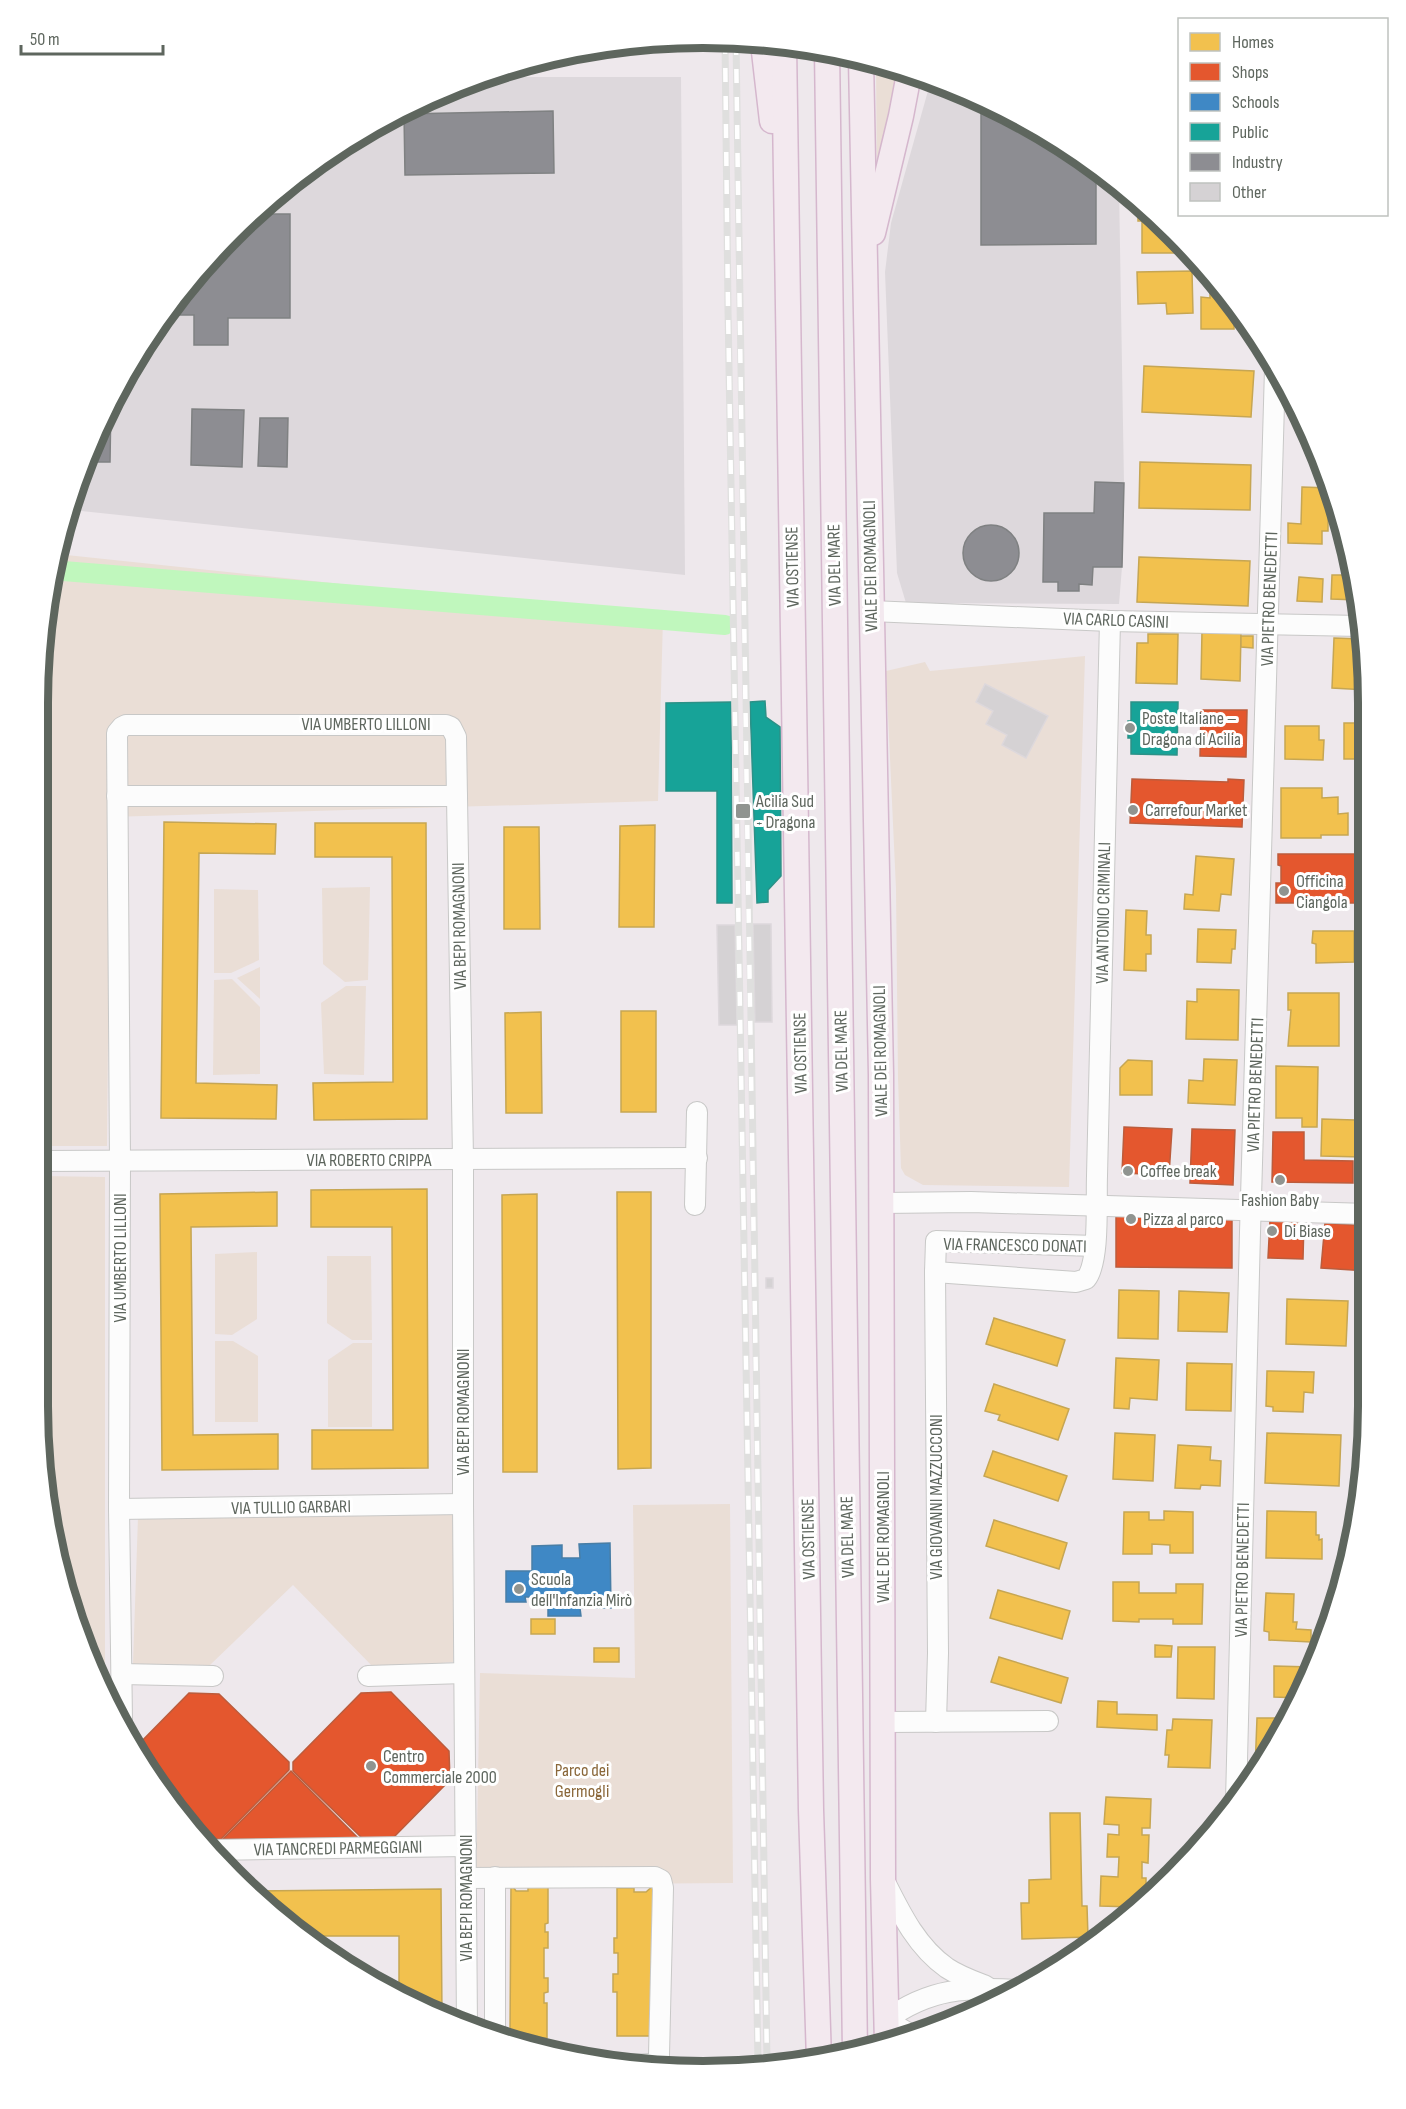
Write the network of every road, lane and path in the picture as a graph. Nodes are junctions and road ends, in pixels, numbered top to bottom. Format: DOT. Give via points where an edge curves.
graph roads {
  1 [pos="764,51"];
  2 [pos="784,54"];
  3 [pos="827,60"];
  4 [pos="861,67"];
  5 [pos="908,81"];
  6 [pos="787,233"];
  7 [pos="864,268"];
  8 [pos="1275,384"];
  9 [pos="871,611"];
  10 [pos="1110,621"];
  11 [pos="1268,624"];
  12 [pos="1353,626"];
  13 [pos="117,796"];
  14 [pos="457,796"];
  15 [pos="698,1112"];
  16 [pos="697,1158"];
  17 [pos="462,1159"];
  18 [pos="48,1161"];
  19 [pos="120,1161"];
  20 [pos="882,1203"];
  21 [pos="695,1205"];
  22 [pos="1096,1205"];
  23 [pos="1252,1211"];
  24 [pos="1358,1214"];
  25 [pos="1095,1246"];
  26 [pos="935,1272"];
  27 [pos="463,1504"];
  28 [pos="119,1509"];
  29 [pos="464,1673"];
  30 [pos="122,1674"];
  31 [pos="213,1676"];
  32 [pos="368,1676"];
  33 [pos="122,1707"];
  34 [pos="1048,1721"];
  35 [pos="884,1722"];
  36 [pos="936,1722"];
  37 [pos="1236,1786"];
  38 [pos="466,1846"];
  39 [pos="222,1850"];
  40 [pos="466,1878"];
  41 [pos="495,1878"];
  42 [pos="884,1879"];
  43 [pos="994,1989"];
  44 [pos="1000,1989"];
  45 [pos="466,2016"];
  46 [pos="886,2020"];
  47 [pos="495,2027"];
  48 [pos="902,2030"];
  49 [pos="887,2035"];
  50 [pos="855,2043"];
  51 [pos="819,2050"];
  52 [pos="659,2060"];
  1 -- 6 [label="main road"];
  2 -- 6 [label="main road, VIA OSTIENSE"];
  3 -- 50 [label="main road, VIA DEL MARE"];
  4 -- 7 [label="main road, VIALE DEI ROMAGNOLI"];
  5 -- 7 [label="main road"];
  6 -- 51 [label="main road, VIA OSTIENSE" via="811,1810"];
  7 -- 9 [label="main road, VIALE DEI ROMAGNOLI"];
  8 -- 11 [label="street, VIA PIETRO BENEDETTI"];
  9 -- 10 [label="street, VIA CARLO CASINI"];
  9 -- 20 [label="main road, VIALE DEI ROMAGNOLI"];
  10 -- 11 [label="street, VIA CARLO CASINI"];
  10 -- 22 [label="street, VIA ANTONIO CRIMINALI"];
  11 -- 12 [label="street, VIA CARLO CASINI"];
  11 -- 23 [label="street, VIA PIETRO BENEDETTI"];
  13 -- 14 [label="street"];
  13 -- 14 [label="street, VIA UMBERTO LILLONI" via="117,737 126,725 440,724 451,727 456,737"];
  13 -- 19 [label="street, VIA UMBERTO LILLONI"];
  14 -- 17 [label="street, VIA BEPI ROMAGNONI"];
  15 -- 16 [label="street"];
  16 -- 17 [label="street, VIA ROBERTO CRIPPA"];
  16 -- 21 [label="street"];
  17 -- 19 [label="street, VIA ROBERTO CRIPPA"];
  17 -- 27 [label="street, VIA BEPI ROMAGNONI"];
  18 -- 19 [label="street, VIA ROBERTO CRIPPA"];
  19 -- 28 [label="street, VIA UMBERTO LILLONI"];
  20 -- 22 [label="street"];
  20 -- 35 [label="main road, VIALE DEI ROMAGNOLI"];
  22 -- 23 [label="street"];
  22 -- 25 [label="street, VIA FRANCESCO DONATI"];
  23 -- 24 [label="street"];
  23 -- 37 [label="street, VIA PIETRO BENEDETTI"];
  25 -- 26 [label="street, VIA FRANCESCO DONATI" via="1090,1275 1076,1282"];
  25 -- 26 [label="street, VIA FRANCESCO DONATI" via="936,1241"];
  26 -- 36 [label="street, VIA GIOVANNI MAZZUCCONI"];
  27 -- 28 [label="street, VIA TULLIO GARBARI"];
  27 -- 29 [label="street, VIA BEPI ROMAGNONI"];
  28 -- 30 [label="street, VIA UMBERTO LILLONI"];
  29 -- 32 [label="street"];
  29 -- 38 [label="street, VIA BEPI ROMAGNONI"];
  30 -- 31 [label="street"];
  30 -- 33 [label="street, VIA UMBERTO LILLONI"];
  34 -- 36 [label="street"];
  35 -- 36 [label="street"];
  35 -- 42 [label="main road, VIALE DEI ROMAGNOLI"];
  38 -- 39 [label="street, VIA TANCREDI PARMEGGIANI"];
  38 -- 40 [label="street, VIA BEPI ROMAGNONI"];
  40 -- 41 [label="street"];
  40 -- 45 [label="street, VIA BEPI ROMAGNONI"];
  41 -- 47 [label="street"];
  41 -- 52 [label="street" via="661,1880"];
  42 -- 43 [label="street" via="911,1931 928,1951 948,1969"];
  42 -- 46 [label="main road, VIALE DEI ROMAGNOLI"];
  43 -- 44 [label="street"];
  43 -- 46 [label="street" via="932,1995"];
  46 -- 48 [label="street"];
  46 -- 49 [label="main road, VIALE DEI ROMAGNOLI"];
}
